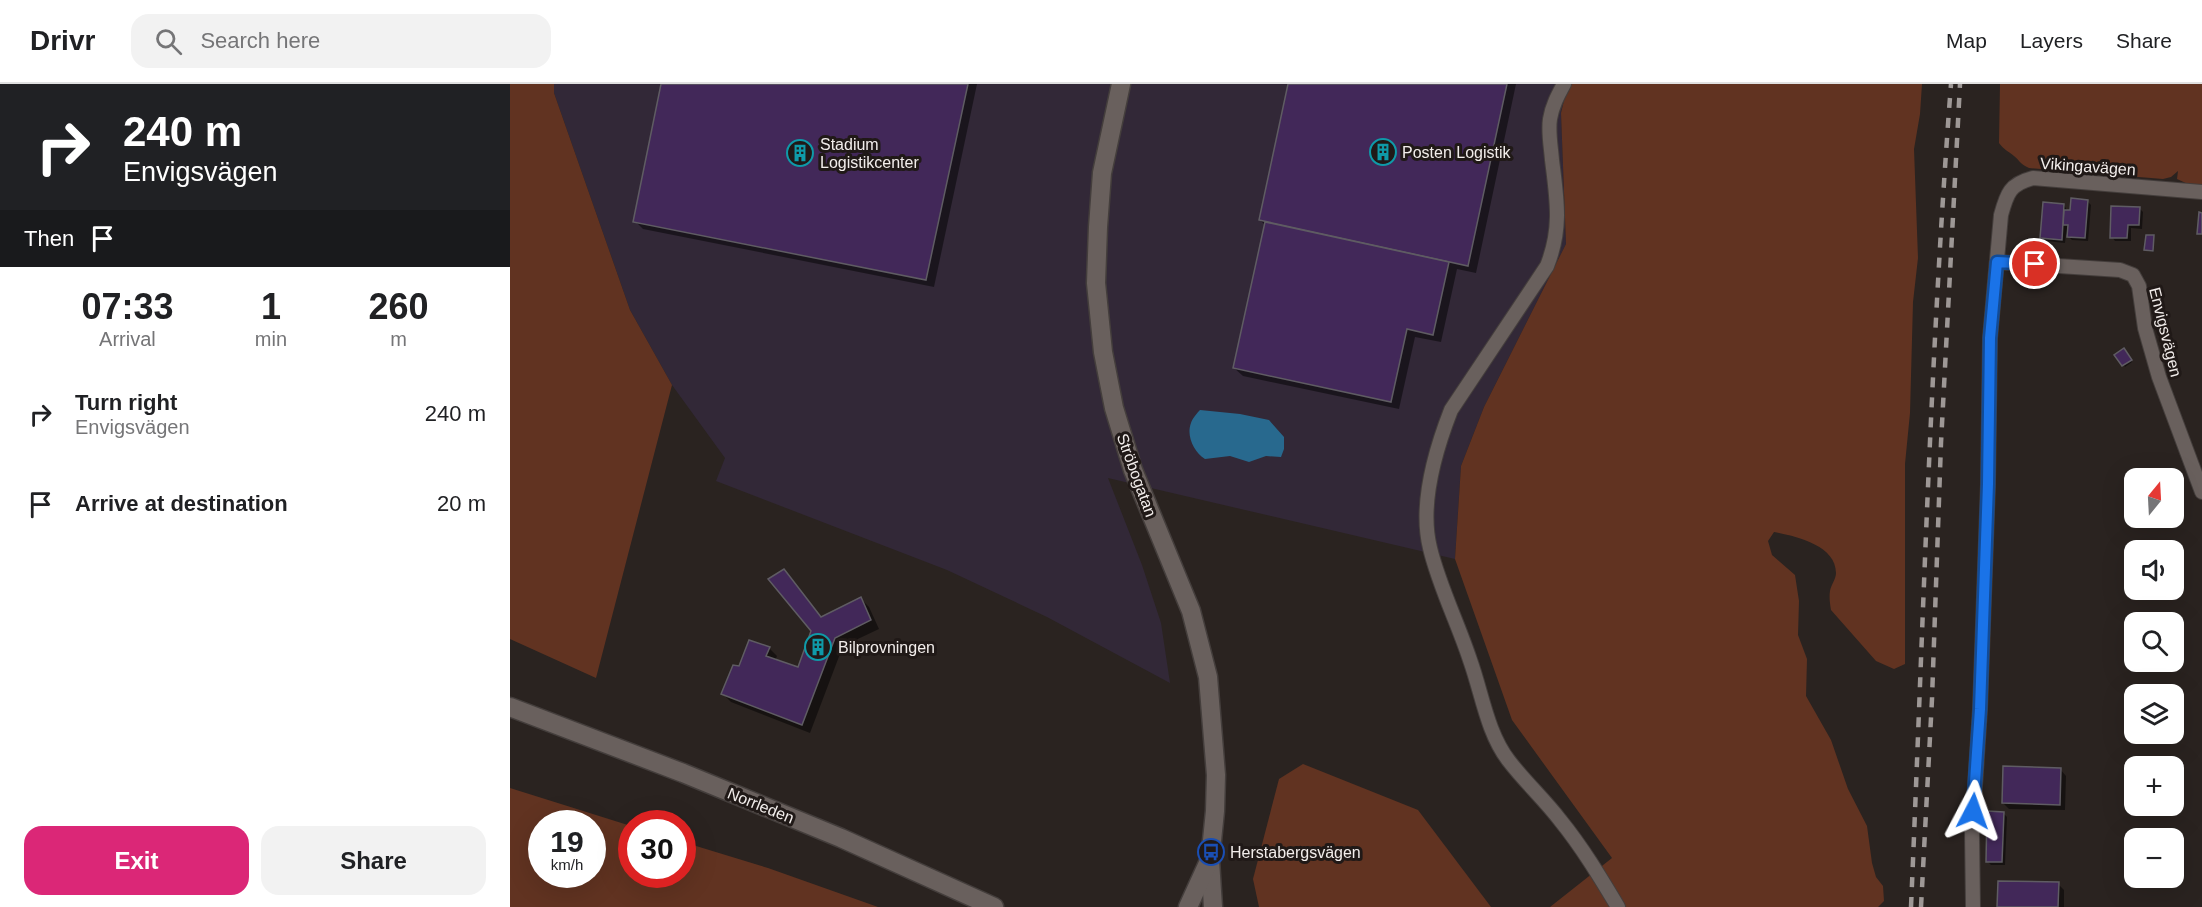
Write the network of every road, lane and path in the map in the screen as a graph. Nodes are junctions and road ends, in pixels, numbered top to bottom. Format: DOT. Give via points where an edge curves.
graph roads {
  1 [pos="1120,84"];
  2 [pos="1564,84"];
  3 [pos="2202,192"];
  4 [pos="1997,262"];
  5 [pos="2202,492"];
  6 [pos="515,710"];
  7 [pos="1210,860"];
  8 [pos="994,907"];
  9 [pos="1188,907"];
  10 [pos="1213,907"];
  11 [pos="1618,907"];
  12 [pos="1973,907"];
  1 -- 7 [label="street, Ströbogatan" via="1102,174 1098,227 1096,283 1103,352 1114,408 1133,470 1191,611 1208,677 1216,775"];
  2 -- 11 [label="street" via="1550,117 1549,132 1558,204 1554,246 1546,266 1451,410 1436,457 1426,527 1433,562 1497,742 1509,762 1579,844"];
  3 -- 4 [label="street, Vikingavägen" via="2042,178 2022,181 2010,189 2005,200"];
  4 -- 5 [label="street, Envigsvägen" via="2120,270 2133,275 2139,286 2159,377"];
  4 -- 12 [label="street, Vikingavägen" via="1990,338 1988,495 1972,832"];
  6 -- 8 [label="street, Norrleden" via="830,833"];
  7 -- 9 [label="street, Ströbogatan"];
  7 -- 10 [label="street, Ströbogatan"];
}
